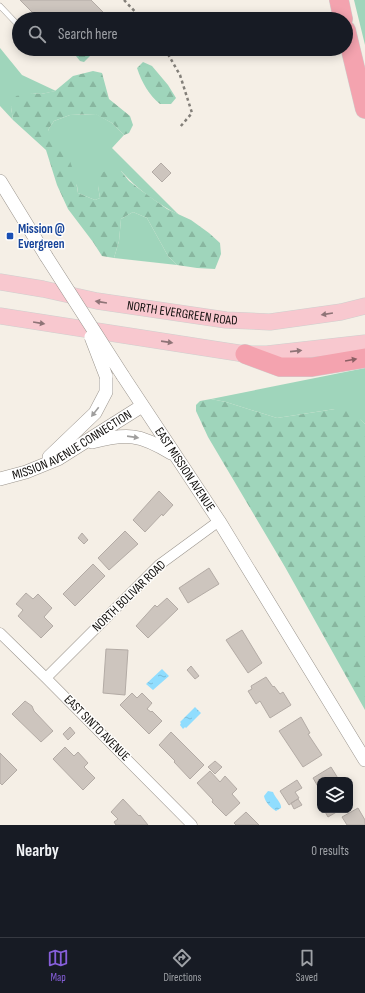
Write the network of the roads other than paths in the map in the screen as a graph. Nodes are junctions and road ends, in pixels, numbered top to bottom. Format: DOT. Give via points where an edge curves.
graph roads {
  1 [pos="339,0"];
  2 [pos="0,6"];
  3 [pos="342,12"];
  4 [pos="12,19"];
  5 [pos="352,56"];
  6 [pos="365,109"];
  7 [pos="0,181"];
  8 [pos="0,282"];
  9 [pos="365,306"];
  10 [pos="82,313"];
  11 [pos="0,316"];
  12 [pos="365,343"];
  13 [pos="245,354"];
  14 [pos="365,358"];
  15 [pos="142,406"];
  16 [pos="81,444"];
  17 [pos="174,455"];
  18 [pos="37,468"];
  19 [pos="0,479"];
  20 [pos="218,521"];
  21 [pos="0,633"];
  22 [pos="46,678"];
  23 [pos="365,760"];
  24 [pos="192,825"];
  1 -- 3 [label="highway"];
  2 -- 4 [label="lane"];
  5 -- 6 [label="highway"];
  7 -- 10 [label="street, EAST MISSION AVENUE, bridge"];
  9 -- 8 [label="main road, NORTH EVERGREEN ROAD, one-way" via="270,322 226,320 96,301"];
  10 -- 15 [label="street, EAST MISSION AVENUE, bridge"];
  10 -- 18 [label="street, one-way, bridge" via="106,376 106,392 95,413"];
  11 -- 13 [label="main road, one-way"];
  13 -- 12 [label="main road, one-way" via="267,354"];
  13 -- 14 [label="highway, one-way" via="280,367 312,367"];
  15 -- 16 [label="street, MISSION AVENUE CONNECTION"];
  15 -- 17 [label="street, EAST MISSION AVENUE"];
  16 -- 17 [label="street, one-way" via="128,436 154,443"];
  16 -- 18 [label="street, MISSION AVENUE CONNECTION" via="58,459"];
  17 -- 20 [label="street, EAST MISSION AVENUE"];
  18 -- 19 [label="street, MISSION AVENUE CONNECTION"];
  20 -- 22 [label="street, NORTH BOLIVAR ROAD" via="159,565"];
  20 -- 23 [label="street, EAST MISSION AVENUE"];
  21 -- 22 [label="street, EAST SINTO AVENUE"];
  22 -- 24 [label="street, EAST SINTO AVENUE"];
}
